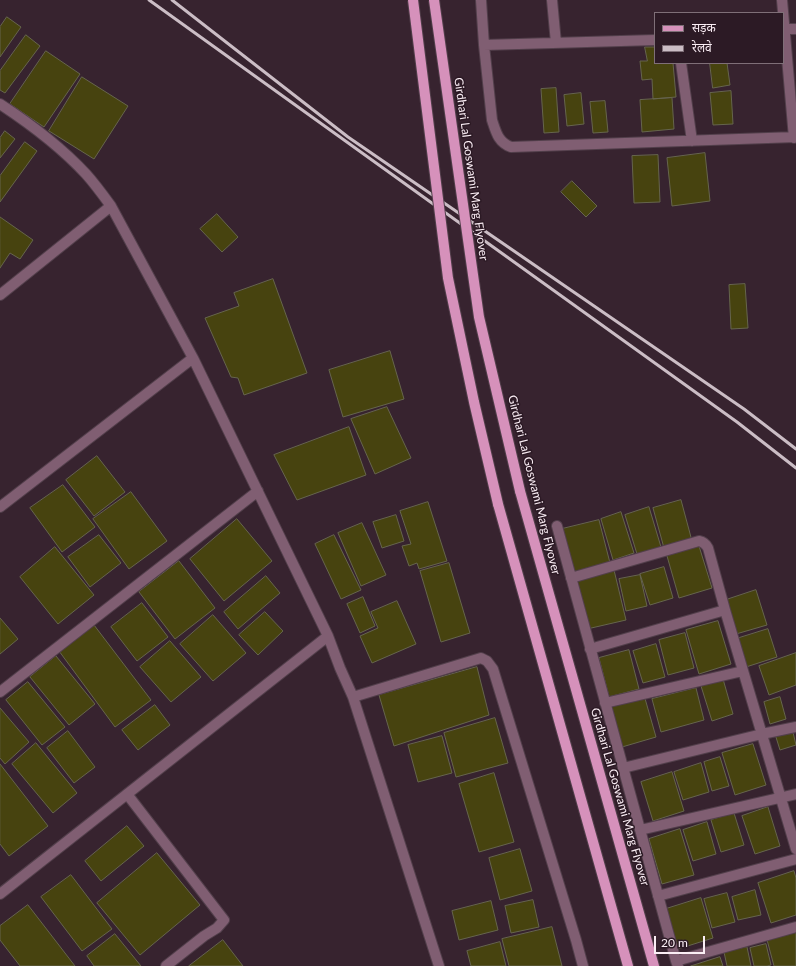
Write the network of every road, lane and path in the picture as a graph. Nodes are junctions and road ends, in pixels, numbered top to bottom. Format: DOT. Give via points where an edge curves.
graph roads {
  1 [pos="413,0"];
  2 [pos="434,0"];
  3 [pos="481,0"];
  4 [pos="552,0"];
  5 [pos="782,0"];
  6 [pos="783,12"];
  7 [pos="784,19"];
  8 [pos="785,29"];
  9 [pos="796,29"];
  10 [pos="654,40"];
  11 [pos="556,43"];
  12 [pos="484,45"];
  13 [pos="681,64"];
  14 [pos="0,104"];
  15 [pos="795,137"];
  16 [pos="692,141"];
  17 [pos="111,206"];
  18 [pos="0,295"];
  19 [pos="193,358"];
  20 [pos="258,491"];
  21 [pos="0,507"];
  22 [pos="557,526"];
  23 [pos="571,578"];
  24 [pos="725,610"];
  25 [pos="328,636"];
  26 [pos="590,649"];
  27 [pos="743,670"];
  28 [pos="0,692"];
  29 [pos="353,697"];
  30 [pos="605,703"];
  31 [pos="796,727"];
  32 [pos="762,734"];
  33 [pos="623,768"];
  34 [pos="127,794"];
  35 [pos="796,794"];
  36 [pos="781,797"];
  37 [pos="640,830"];
  38 [pos="796,849"];
  39 [pos="796,859"];
  40 [pos="0,894"];
  41 [pos="658,896"];
  42 [pos="796,927"];
  43 [pos="677,963"];
  44 [pos="166,966"];
  45 [pos="439,966"];
  46 [pos="582,966"];
  47 [pos="628,966"];
  48 [pos="654,966"];
  1 -- 47 [label="main road, bridge" via="448,278 474,402 498,504"];
  2 -- 48 [label="main road, Girdhari Lal Goswami Marg Flyover, bridge" via="479,316 520,491"];
  3 -- 12 [label="street"];
  4 -- 11 [label="street"];
  5 -- 6 [label="street"];
  7 -- 8 [label="street"];
  8 -- 9 [label="street"];
  8 -- 15 [label="street"];
  10 -- 11 [label="street"];
  11 -- 12 [label="street"];
  12 -- 16 [label="street" via="492,120 495,131 505,145 511,147"];
  13 -- 16 [label="street"];
  14 -- 17 [label="street" via="63,151 87,175"];
  15 -- 16 [label="street"];
  17 -- 18 [label="street"];
  17 -- 19 [label="street"];
  19 -- 20 [label="street"];
  19 -- 21 [label="street"];
  20 -- 25 [label="street"];
  20 -- 28 [label="street"];
  22 -- 23 [label="street"];
  23 -- 24 [label="street" via="699,541 708,548"];
  23 -- 26 [label="street"];
  24 -- 26 [label="street"];
  24 -- 27 [label="street"];
  25 -- 29 [label="street"];
  25 -- 34 [label="street"];
  26 -- 30 [label="street"];
  27 -- 30 [label="street"];
  27 -- 32 [label="street"];
  29 -- 45 [label="street"];
  29 -- 46 [label="street" via="481,658 487,661 493,669"];
  30 -- 33 [label="street"];
  31 -- 32 [label="street"];
  32 -- 33 [label="street"];
  32 -- 36 [label="street"];
  33 -- 37 [label="street"];
  34 -- 40 [label="street"];
  34 -- 44 [label="street" via="224,920"];
  35 -- 36 [label="street"];
  36 -- 37 [label="street"];
  36 -- 38 [label="street"];
  37 -- 41 [label="street"];
  39 -- 41 [label="street"];
  41 -- 43 [label="street"];
  42 -- 43 [label="street"];
}
